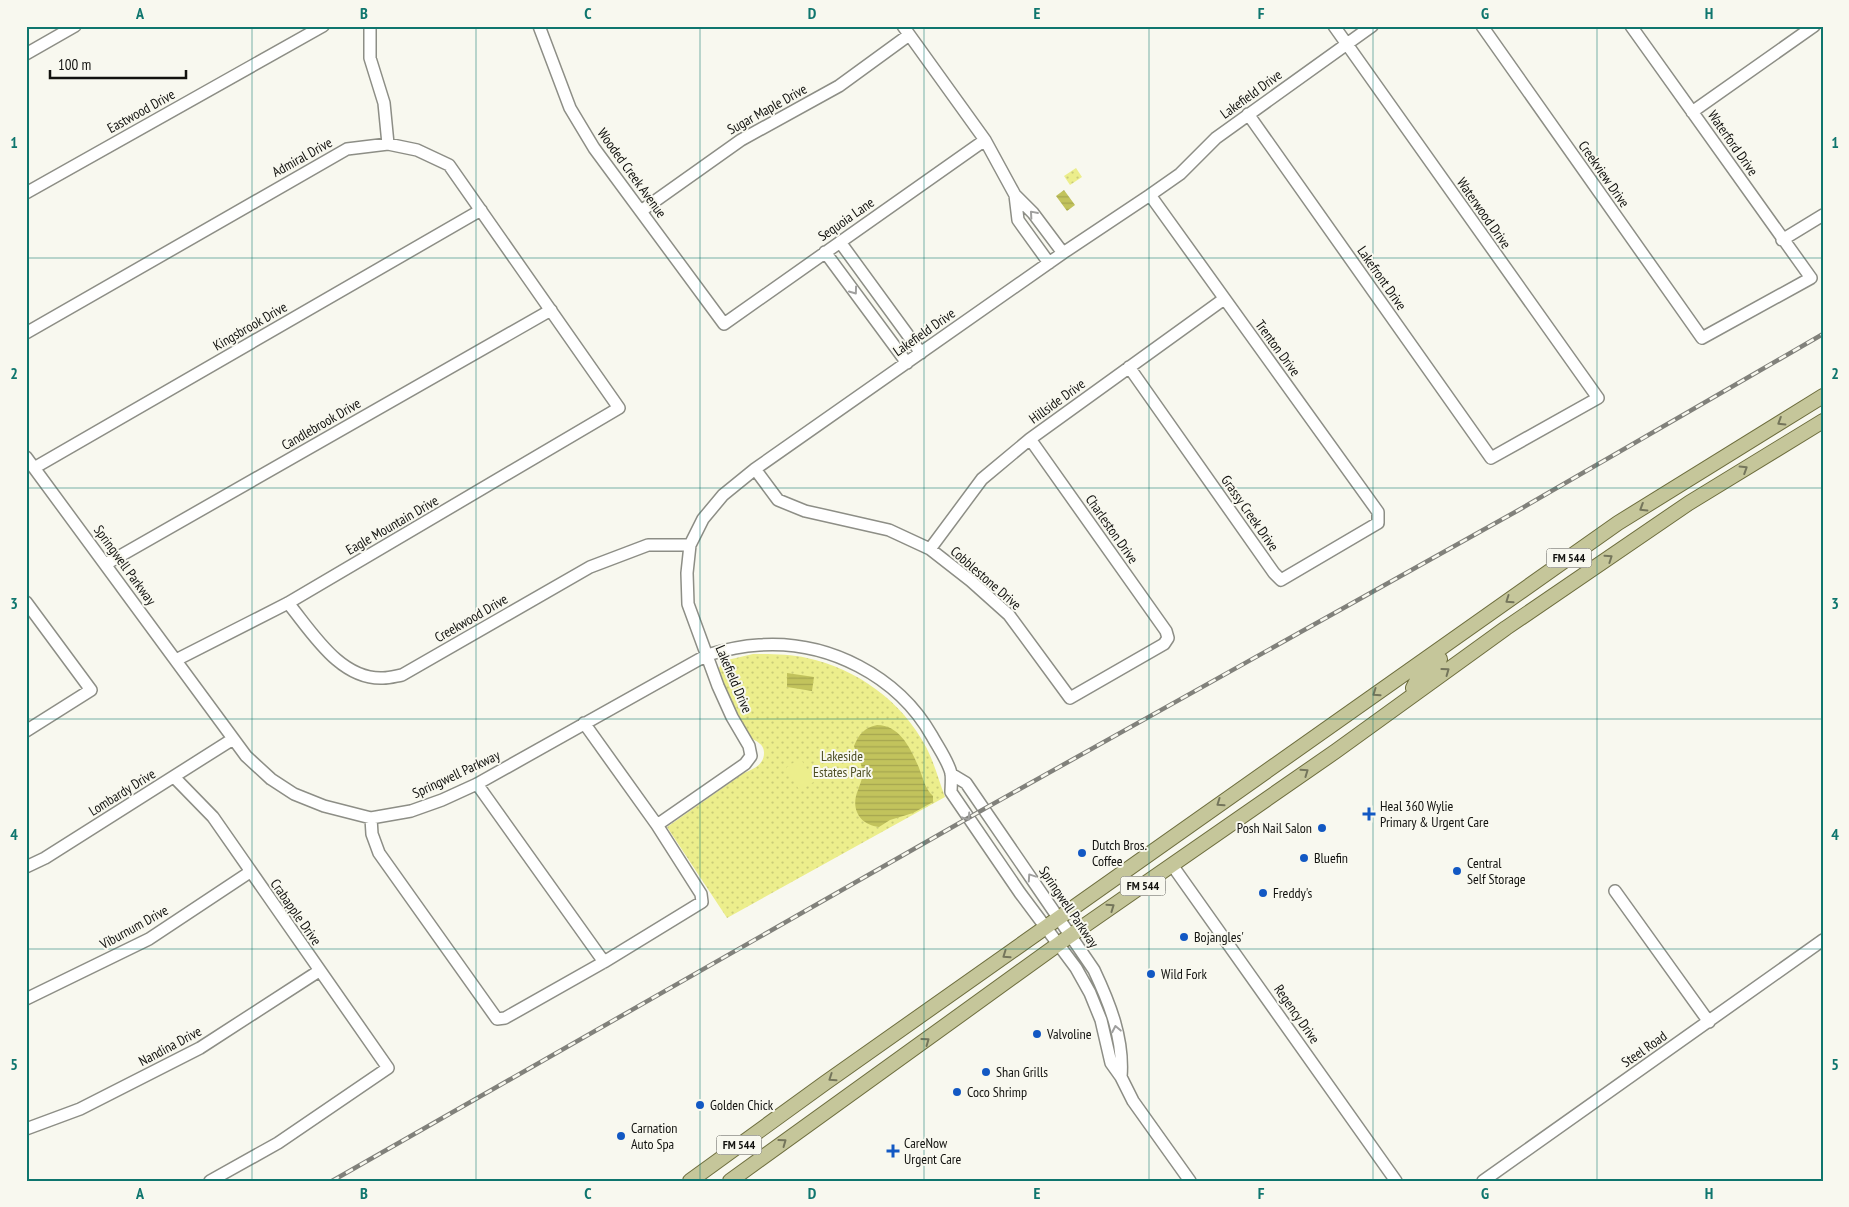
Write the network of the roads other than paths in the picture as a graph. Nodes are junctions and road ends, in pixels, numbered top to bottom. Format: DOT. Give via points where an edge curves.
graph roads {
  1 [pos="75,26"];
  2 [pos="323,26"];
  3 [pos="370,26"];
  4 [pos="539,26"];
  5 [pos="1334,26"];
  6 [pos="1372,26"];
  7 [pos="1482,26"];
  8 [pos="1631,26"];
  9 [pos="1814,26"];
  10 [pos="906,31"];
  11 [pos="1346,45"];
  12 [pos="26,54"];
  13 [pos="1692,112"];
  14 [pos="1248,114"];
  15 [pos="985,140"];
  16 [pos="388,144"];
  17 [pos="26,193"];
  18 [pos="1015,195"];
  19 [pos="1150,195"];
  20 [pos="482,210"];
  21 [pos="641,211"];
  22 [pos="1823,215"];
  23 [pos="1782,240"];
  24 [pos="840,242"];
  25 [pos="825,252"];
  26 [pos="1063,253"];
  27 [pos="1049,263"];
  28 [pos="1811,278"];
  29 [pos="1224,299"];
  30 [pos="551,310"];
  31 [pos="724,324"];
  32 [pos="26,333"];
  33 [pos="921,353"];
  34 [pos="907,363"];
  35 [pos="1129,367"];
  36 [pos="1823,396"];
  37 [pos="1823,404"];
  38 [pos="619,408"];
  39 [pos="1823,421"];
  40 [pos="1797,437"];
  41 [pos="1030,439"];
  42 [pos="26,457"];
  43 [pos="1492,458"];
  44 [pos="34,468"];
  45 [pos="756,469"];
  46 [pos="1379,518"];
  47 [pos="690,545"];
  48 [pos="930,549"];
  49 [pos="106,564"];
  50 [pos="26,602"];
  51 [pos="288,603"];
  52 [pos="1467,630"];
  53 [pos="1168,638"];
  54 [pos="707,655"];
  55 [pos="176,660"];
  56 [pos="1415,693"];
  57 [pos="584,723"];
  58 [pos="26,731"];
  59 [pos="234,739"];
  60 [pos="951,774"];
  61 [pos="1260,775"];
  62 [pos="174,777"];
  63 [pos="478,784"];
  64 [pos="1274,794"];
  65 [pos="371,818"];
  66 [pos="657,825"];
  67 [pos="999,830"];
  68 [pos="984,841"];
  69 [pos="1172,865"];
  70 [pos="26,867"];
  71 [pos="250,872"];
  72 [pos="1614,891"];
  73 [pos="1059,918"];
  74 [pos="1045,927"];
  75 [pos="1071,935"];
  76 [pos="1823,940"];
  77 [pos="1058,944"];
  78 [pos="604,962"];
  79 [pos="319,971"];
  80 [pos="26,999"];
  81 [pos="1709,1022"];
  82 [pos="872,1050"];
  83 [pos="886,1069"];
  84 [pos="1121,1077"];
  85 [pos="26,1129"];
  86 [pos="695,1179"];
  87 [pos="210,1181"];
  88 [pos="730,1181"];
  89 [pos="1190,1181"];
  90 [pos="1396,1181"];
  91 [pos="1483,1181"];
  1 -- 12 [label="street"];
  2 -- 17 [label="street, Eastwood Drive"];
  3 -- 16 [label="street" via="370,58 384,103"];
  4 -- 21 [label="street, Wooded Creek Avenue" via="570,108 594,148"];
  5 -- 11 [label="street, Waterwood Drive"];
  6 -- 11 [label="street, Lakefield Drive"];
  7 -- 28 [label="street, Creekview Drive" via="1702,338"];
  8 -- 13 [label="street, Waterford Drive"];
  9 -- 13 [label="street"];
  10 -- 15 [label="street"];
  10 -- 21 [label="street, Sugar Maple Drive" via="839,86 741,140"];
  11 -- 14 [label="street, Lakefield Drive"];
  11 -- 43 [label="street, Waterwood Drive" via="1598,398"];
  13 -- 23 [label="street, Waterford Drive"];
  14 -- 19 [label="street, Lakefield Drive" via="1216,138 1180,174"];
  14 -- 43 [label="street, Lakefront Drive"];
  15 -- 18 [label="street"];
  15 -- 24 [label="street, Sequoia Lane"];
  16 -- 20 [label="street, Admiral Drive" via="417,150 449,166"];
  16 -- 32 [label="street, Admiral Drive" via="347,148"];
  26 -- 18 [label="street, one-way" via="1034,213"];
  18 -- 27 [label="street" via="1018,220"];
  19 -- 26 [label="street, Lakefield Drive"];
  19 -- 29 [label="street, Trenton Drive"];
  20 -- 30 [label="street, Admiral Drive"];
  20 -- 44 [label="street, Kingsbrook Drive"];
  21 -- 31 [label="street, Wooded Creek Avenue"];
  22 -- 23 [label="street"];
  23 -- 28 [label="street, Waterford Drive"];
  24 -- 25 [label="street, Sequoia Lane"];
  24 -- 33 [label="street"];
  25 -- 31 [label="street, Sequoia Lane"];
  25 -- 34 [label="street, one-way"];
  26 -- 27 [label="street, Lakefield Drive"];
  27 -- 33 [label="street, Lakefield Drive"];
  29 -- 35 [label="street, Hillside Drive"];
  29 -- 46 [label="street, Trenton Drive" via="1378,512"];
  30 -- 38 [label="street, Admiral Drive"];
  30 -- 49 [label="street, Candlebrook Drive"];
  33 -- 34 [label="street, Lakefield Drive"];
  34 -- 45 [label="street, Lakefield Drive"];
  35 -- 41 [label="street, Hillside Drive"];
  35 -- 46 [label="street, Grassy Creek Drive" via="1281,580 1378,523"];
  36 -- 52 [label="main road, FM 544 / FM 544, one-way" via="1618,523"];
  37 -- 40 [label="main road" via="1796,425"];
  38 -- 51 [label="street, Eagle Mountain Drive"];
  39 -- 40 [label="main road, FM 544 / FM 544"];
  56 -- 40 [label="main road, FM 544 / FM 544, one-way" via="1689,503"];
  41 -- 48 [label="street, Hillside Drive" via="982,479"];
  41 -- 53 [label="street, Charleston Drive"];
  42 -- 44 [label="street, Springwell Parkway"];
  44 -- 49 [label="street, Springwell Parkway"];
  45 -- 47 [label="street, Lakefield Drive" via="724,495 704,519"];
  45 -- 48 [label="street, Cobblestone Drive" via="778,500 805,511 889,530"];
  47 -- 51 [label="street, Creekwood Drive" via="648,545 590,567 402,675 382,678 355,672 338,662"];
  47 -- 54 [label="street, Lakefield Drive" via="688,604"];
  48 -- 53 [label="street, Cobblestone Drive" via="1009,615 1070,698 1164,644"];
  49 -- 55 [label="street, Springwell Parkway"];
  50 -- 58 [label="street" via="91,690"];
  51 -- 55 [label="street, Eagle Mountain Drive"];
  52 -- 56 [label="main road" via="1457,647 1423,672 1414,688"];
  52 -- 61 [label="main road, FM 544 / FM 544, one-way"];
  54 -- 57 [label="street, Springwell Parkway"];
  54 -- 60 [label="street, Springwell Parkway" via="742,647 789,646 848,661 888,685 909,704 927,727"];
  54 -- 66 [label="street, Lakefield Drive" via="751,756 740,768"];
  55 -- 59 [label="street, Springwell Parkway"];
  64 -- 56 [label="main road, FM 544 / FM 544, one-way"];
  57 -- 63 [label="street, Springwell Parkway"];
  57 -- 66 [label="street"];
  59 -- 62 [label="street, Lombardy Drive"];
  59 -- 65 [label="street, Springwell Parkway" via="246,756 271,779 294,794 324,806"];
  60 -- 67 [label="street, Springwell Parkway" via="966,783"];
  60 -- 68 [label="street, Springwell Parkway, one-way" via="951,792"];
  61 -- 64 [label="main road"];
  61 -- 73 [label="main road, FM 544 / FM 544, one-way"];
  62 -- 70 [label="street, Lombardy Drive"];
  62 -- 71 [label="street, Crabapple Drive" via="213,817"];
  63 -- 65 [label="street, Springwell Parkway" via="411,811"];
  63 -- 78 [label="street"];
  64 -- 69 [label="main road, FM 544 / FM 544"];
  65 -- 78 [label="street" via="372,834 379,853 497,1019 505,1018"];
  66 -- 78 [label="street" via="702,902"];
  67 -- 68 [label="street"];
  73 -- 67 [label="street, Springwell Parkway, one-way"];
  68 -- 74 [label="street, Springwell Parkway"];
  75 -- 69 [label="main road, FM 544 / FM 544, one-way"];
  69 -- 90 [label="street, Regency Drive"];
  71 -- 79 [label="street, Crabapple Drive"];
  71 -- 80 [label="street, Viburnum Drive" via="149,939"];
  72 -- 81 [label="street"];
  73 -- 74 [label="main road, FM 544 / FM 544"];
  73 -- 75 [label="street, Springwell Parkway"];
  74 -- 77 [label="street, Springwell Parkway"];
  74 -- 82 [label="main road, FM 544 / FM 544, one-way"];
  75 -- 77 [label="main road, FM 544 / FM 544"];
  84 -- 75 [label="street, Springwell Parkway, one-way" via="1122,1061 1106,996 1094,970"];
  76 -- 81 [label="street, Steel Road"];
  83 -- 77 [label="main road, FM 544 / FM 544, one-way"];
  77 -- 84 [label="street, Springwell Parkway" via="1090,993 1101,1020 1111,1063"];
  79 -- 85 [label="street, Nandina Drive" via="200,1048 80,1109"];
  79 -- 87 [label="street, Crabapple Drive" via="388,1068 278,1143"];
  81 -- 91 [label="street, Steel Road"];
  82 -- 83 [label="main road"];
  82 -- 86 [label="main road, FM 544 / FM 544, one-way"];
  88 -- 83 [label="main road, FM 544 / FM 544, one-way"];
  84 -- 89 [label="street, Springwell Parkway" via="1133,1101"];
}
